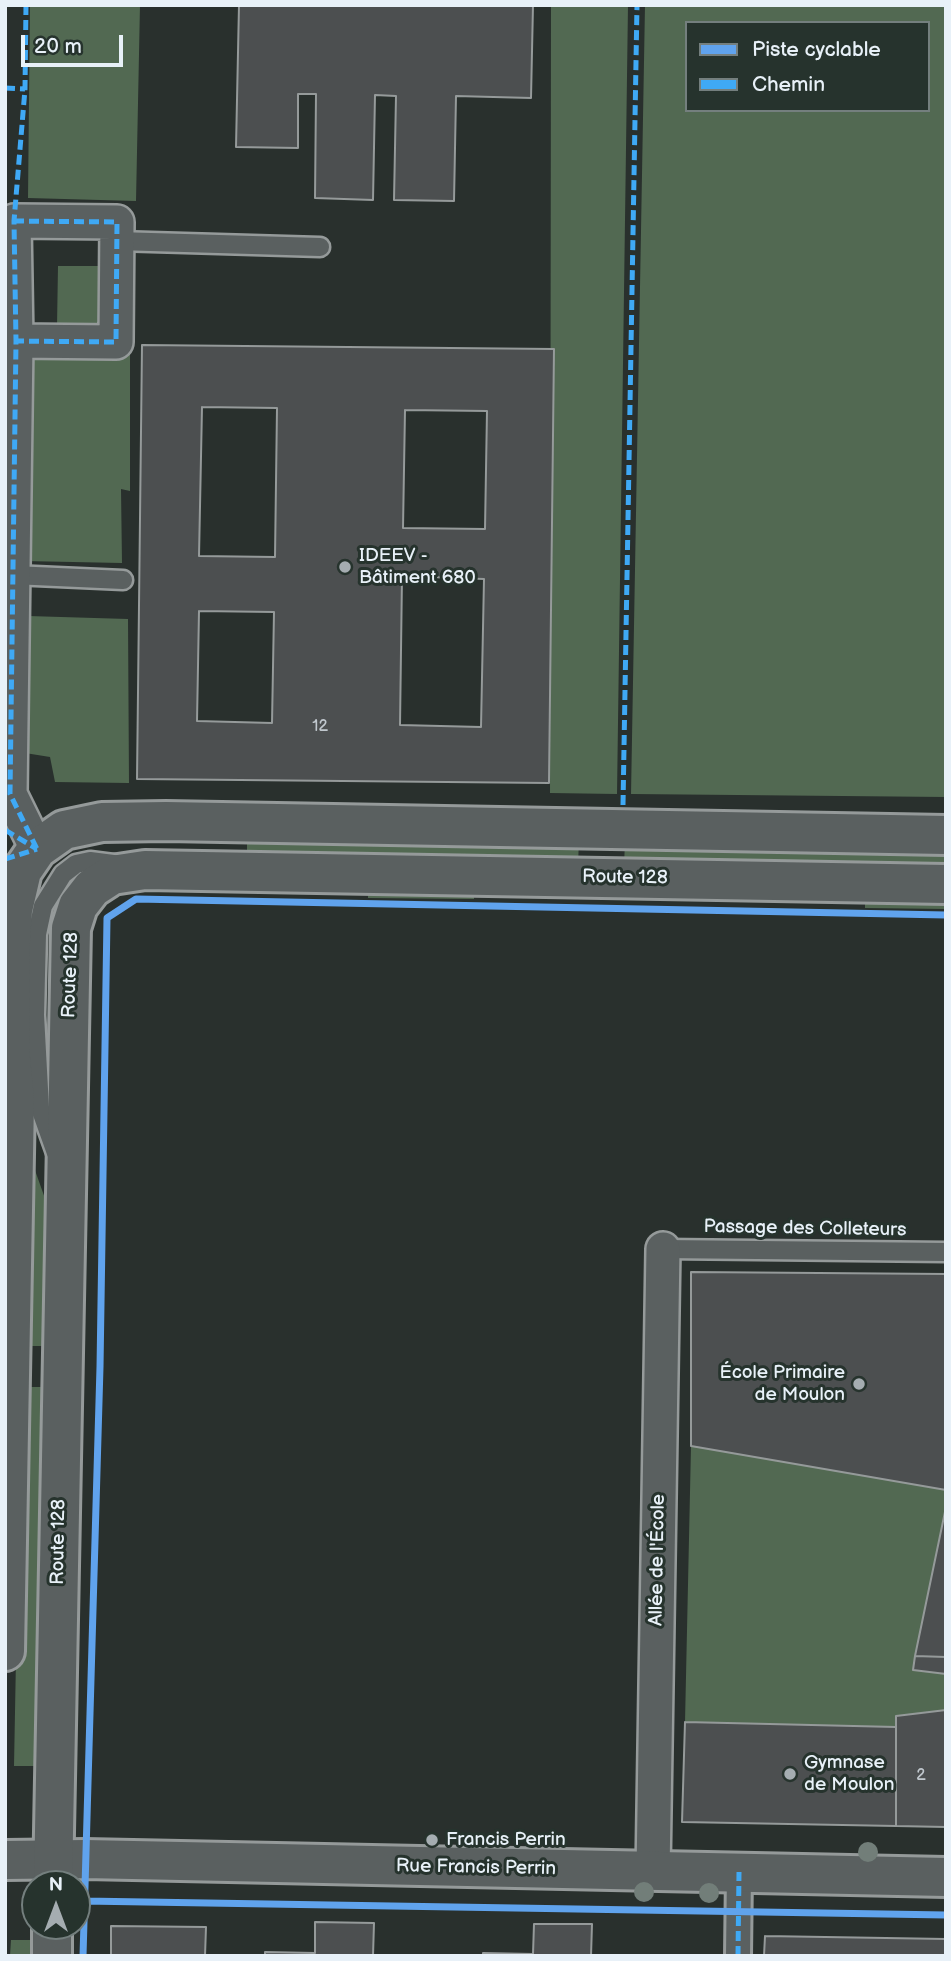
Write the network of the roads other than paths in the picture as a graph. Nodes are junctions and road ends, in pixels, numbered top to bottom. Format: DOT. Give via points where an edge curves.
graph roads {
  1 [pos="117,241"];
  2 [pos="320,247"];
  3 [pos="10,275"];
  4 [pos="16,341"];
  5 [pos="13,575"];
  6 [pos="123,580"];
  7 [pos="5,830"];
  8 [pos="946,835"];
  9 [pos="35,861"];
  10 [pos="145,870"];
  11 [pos="946,884"];
  12 [pos="65,1180"];
  13 [pos="663,1248"];
  14 [pos="946,1252"];
  15 [pos="5,1651"];
  16 [pos="5,1860"];
  17 [pos="46,1870"];
  18 [pos="54,1870"];
  19 [pos="91,1872"];
  20 [pos="653,1872"];
  21 [pos="739,1872"];
  22 [pos="946,1877"];
  23 [pos="738,1956"];
  1 -- 2 [label="lane"];
  1 -- 3 [label="street" via="117,222 14,221"];
  1 -- 4 [label="street" via="116,342"];
  3 -- 4 [label="street"];
  4 -- 5 [label="street"];
  5 -- 6 [label="lane"];
  5 -- 9 [label="street" via="10,794"];
  7 -- 9 [label="street"];
  8 -- 9 [label="main road" via="102,822 64,830"];
  9 -- 10 [label="lane" via="109,862"];
  9 -- 12 [label="lane" via="43,906 37,934 35,1015 40,1108"];
  9 -- 15 [label="main road" via="22,871 11,942 10,1048 15,1099"];
  10 -- 11 [label="main road, Route 128"];
  10 -- 12 [label="main road, Route 128" via="112,875 92,888 78,906 71,928"];
  12 -- 18 [label="main road, Route 128"];
  13 -- 14 [label="lane, Passage des Colleteurs"];
  13 -- 20 [label="street, Allée de l'École"];
  16 -- 17 [label="main road, Rue Francis Perrin"];
  19 -- 20 [label="main road, Rue Francis Perrin"];
  20 -- 21 [label="main road, Rue Francis Perrin"];
  21 -- 22 [label="main road, Rue Francis Perrin"];
  21 -- 23 [label="street"];
}
